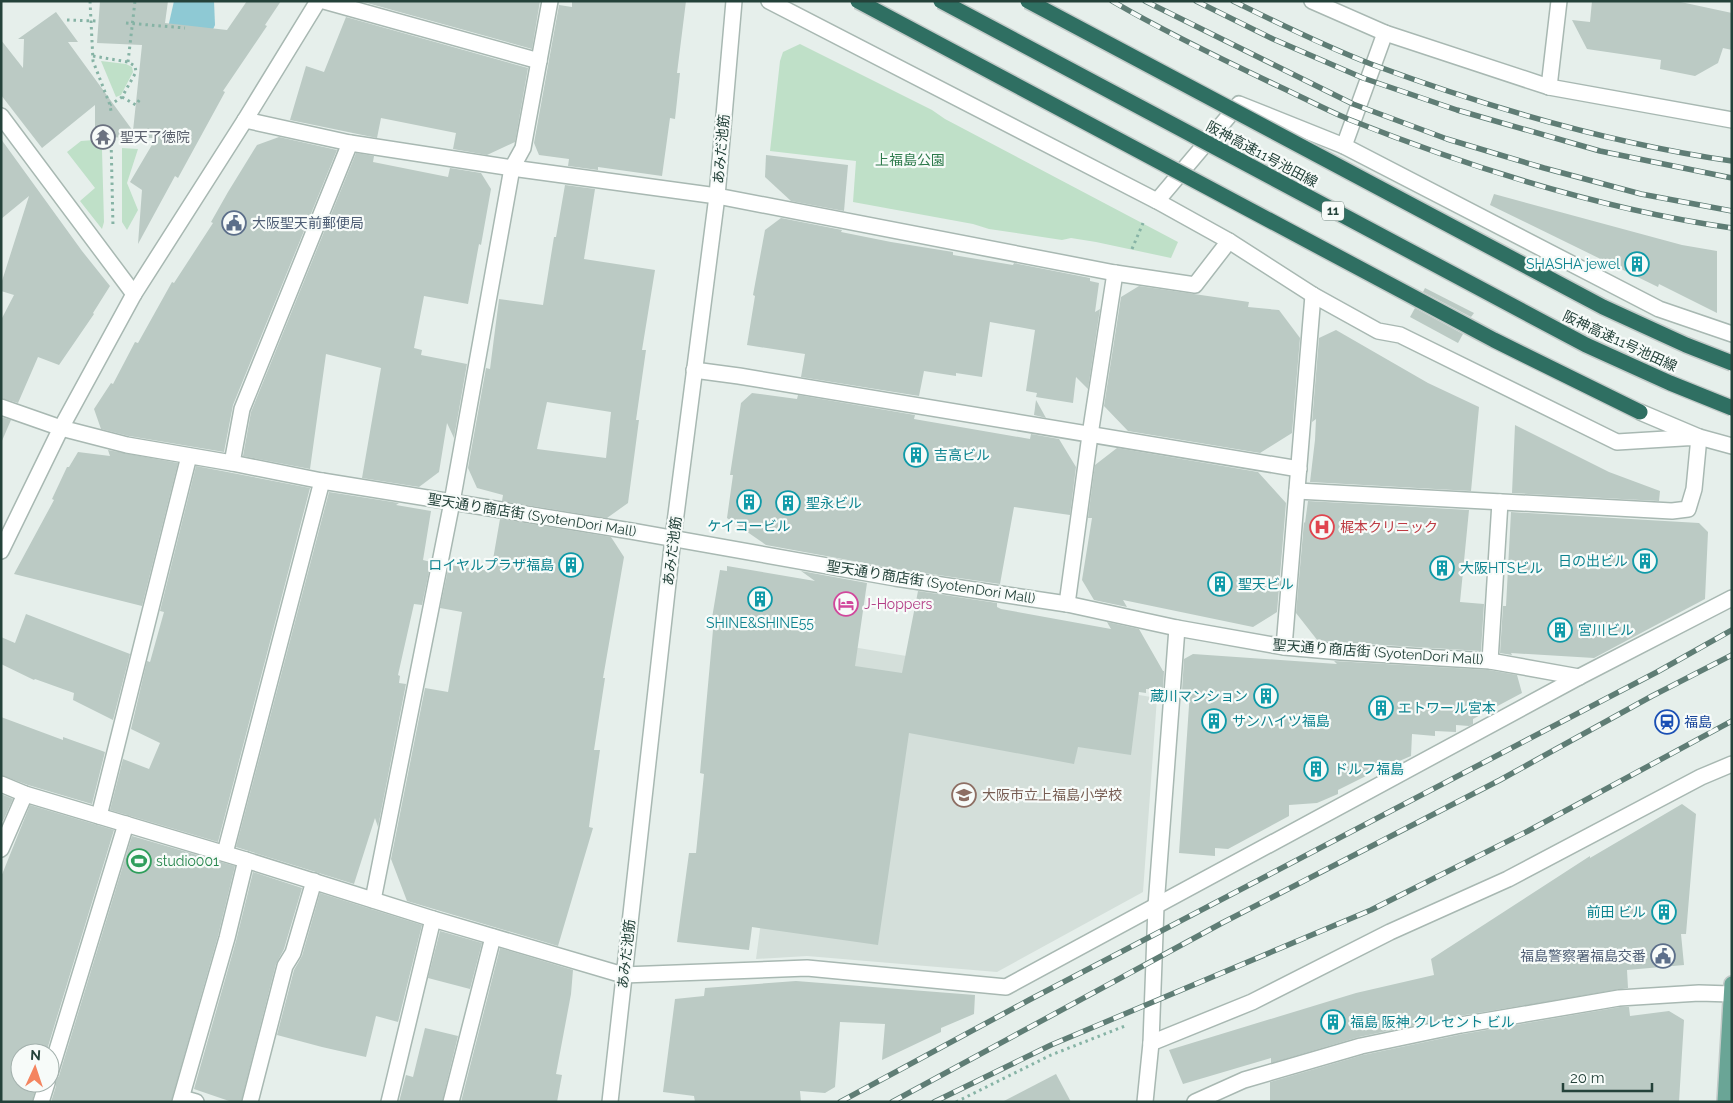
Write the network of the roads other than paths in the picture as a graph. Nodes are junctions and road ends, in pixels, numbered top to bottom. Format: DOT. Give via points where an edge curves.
graph roads {
  1 [pos="318,1"];
  2 [pos="324,1"];
  3 [pos="550,1"];
  4 [pos="734,1"];
  5 [pos="769,1"];
  6 [pos="858,1"];
  7 [pos="941,1"];
  8 [pos="1028,1"];
  9 [pos="1312,1"];
  10 [pos="1559,1"];
  11 [pos="1385,33"];
  12 [pos="539,61"];
  13 [pos="1549,88"];
  14 [pos="1,116"];
  15 [pos="245,120"];
  16 [pos="1732,120"];
  17 [pos="350,143"];
  18 [pos="1344,146"];
  19 [pos="512,168"];
  20 [pos="717,196"];
  21 [pos="1157,201"];
  22 [pos="1229,242"];
  23 [pos="1116,273"];
  24 [pos="134,294"];
  25 [pos="1313,295"];
  26 [pos="1732,334"];
  27 [pos="1732,363"];
  28 [pos="694,370"];
  29 [pos="1,407"];
  30 [pos="1732,408"];
  31 [pos="1640,412"];
  32 [pos="61,428"];
  33 [pos="1090,435"];
  34 [pos="1699,437"];
  35 [pos="1732,446"];
  36 [pos="190,456"];
  37 [pos="232,463"];
  38 [pos="1299,469"];
  39 [pos="322,482"];
  40 [pos="1297,491"];
  41 [pos="452,502"];
  42 [pos="1500,502"];
  43 [pos="673,538"];
  44 [pos="1,551"];
  45 [pos="1732,598"];
  46 [pos="1067,604"];
  47 [pos="1177,628"];
  48 [pos="1284,647"];
  49 [pos="1490,661"];
  50 [pos="1579,678"];
  51 [pos="1732,764"];
  52 [pos="1,784"];
  53 [pos="25,794"];
  54 [pos="99,816"];
  55 [pos="126,824"];
  56 [pos="1,849"];
  57 [pos="225,854"];
  58 [pos="246,860"];
  59 [pos="314,881"];
  60 [pos="373,900"];
  61 [pos="1156,906"];
  62 [pos="433,919"];
  63 [pos="493,937"];
  64 [pos="623,975"];
  65 [pos="1732,984"];
  66 [pos="1731,994"];
  67 [pos="59,1043"];
  68 [pos="1151,1043"];
  69 [pos="186,1100"];
  70 [pos="250,1102"];
  71 [pos="389,1102"];
  72 [pos="450,1102"];
  73 [pos="610,1102"];
  74 [pos="1145,1102"];
  75 [pos="1194,1102"];
  76 [pos="1725,1102"];
  1 -- 15 [label="street"];
  2 -- 12 [label="street"];
  3 -- 12 [label="street"];
  4 -- 20 [label="street, あみだ池筋"];
  5 -- 21 [label="street"];
  6 -- 31 [label="highway, bridge" via="1494,340"];
  7 -- 30 [label="highway, 阪神高速11号池田線 / 11, bridge" via="1586,345"];
  8 -- 27 [label="highway, 阪神高速11号池田線, bridge" via="1603,307"];
  9 -- 11 [label="street"];
  10 -- 13 [label="street"];
  11 -- 13 [label="street"];
  11 -- 18 [label="street"];
  12 -- 19 [label="street" via="523,148"];
  13 -- 16 [label="street"];
  14 -- 24 [label="street"];
  15 -- 17 [label="street"];
  15 -- 24 [label="street"];
  17 -- 19 [label="street"];
  17 -- 37 [label="street" via="242,409"];
  18 -- 21 [label="street" via="1239,104"];
  18 -- 26 [label="street" via="1659,309"];
  19 -- 20 [label="street"];
  19 -- 41 [label="street"];
  20 -- 23 [label="street"];
  20 -- 28 [label="street, あみだ池筋"];
  21 -- 22 [label="street"];
  22 -- 23 [label="street" via="1194,285"];
  22 -- 25 [label="street"];
  23 -- 33 [label="street"];
  24 -- 32 [label="street"];
  25 -- 34 [label="street" via="1378,331 1400,334 1617,442"];
  25 -- 38 [label="street"];
  28 -- 33 [label="street"];
  28 -- 43 [label="street, あみだ池筋"];
  29 -- 32 [label="street, 聖天通り商店街 (SyotenDori Mall)"];
  31 -- 34 [label="street"];
  32 -- 36 [label="street, 聖天通り商店街 (SyotenDori Mall)"];
  32 -- 44 [label="street"];
  33 -- 38 [label="street"];
  33 -- 46 [label="street"];
  34 -- 35 [label="street"];
  34 -- 42 [label="street" via="1694,489 1688,509 1672,511"];
  36 -- 37 [label="street, 聖天通り商店街 (SyotenDori Mall)"];
  36 -- 54 [label="street"];
  37 -- 39 [label="street, 聖天通り商店街 (SyotenDori Mall)"];
  38 -- 40 [label="street"];
  39 -- 41 [label="street, 聖天通り商店街 (SyotenDori Mall)"];
  39 -- 57 [label="street"];
  40 -- 42 [label="street"];
  40 -- 48 [label="street"];
  41 -- 43 [label="street, 聖天通り商店街 (SyotenDori Mall)"];
  41 -- 60 [label="street"];
  42 -- 49 [label="street"];
  43 -- 46 [label="street, 聖天通り商店街 (SyotenDori Mall)" via="895,578"];
  43 -- 64 [label="street, あみだ池筋"];
  45 -- 50 [label="street"];
  46 -- 47 [label="street, 聖天通り商店街 (SyotenDori Mall)"];
  47 -- 48 [label="street, 聖天通り商店街 (SyotenDori Mall)"];
  47 -- 61 [label="street"];
  48 -- 49 [label="street, 聖天通り商店街 (SyotenDori Mall)"];
  49 -- 50 [label="street, 聖天通り商店街 (SyotenDori Mall)"];
  50 -- 61 [label="street"];
  51 -- 68 [label="street" via="1700,777 1508,879 1390,932 1252,1002"];
  52 -- 53 [label="street"];
  53 -- 54 [label="street"];
  53 -- 56 [label="street"];
  54 -- 55 [label="street"];
  55 -- 57 [label="street"];
  55 -- 67 [label="street"];
  57 -- 58 [label="street"];
  58 -- 59 [label="street"];
  58 -- 69 [label="street"];
  59 -- 60 [label="street"];
  59 -- 70 [label="street" via="293,953 285,966"];
  60 -- 62 [label="street"];
  61 -- 64 [label="street" via="1006,987 807,968"];
  61 -- 68 [label="street"];
  62 -- 63 [label="street"];
  62 -- 71 [label="street"];
  63 -- 64 [label="street"];
  63 -- 72 [label="street"];
  64 -- 73 [label="street, あみだ池筋"];
  65 -- 66 [label="main road"];
  66 -- 75 [label="street" via="1619,998 1461,1025 1361,1046 1244,1080"];
  66 -- 76 [label="main road"];
  68 -- 74 [label="street"];
}
